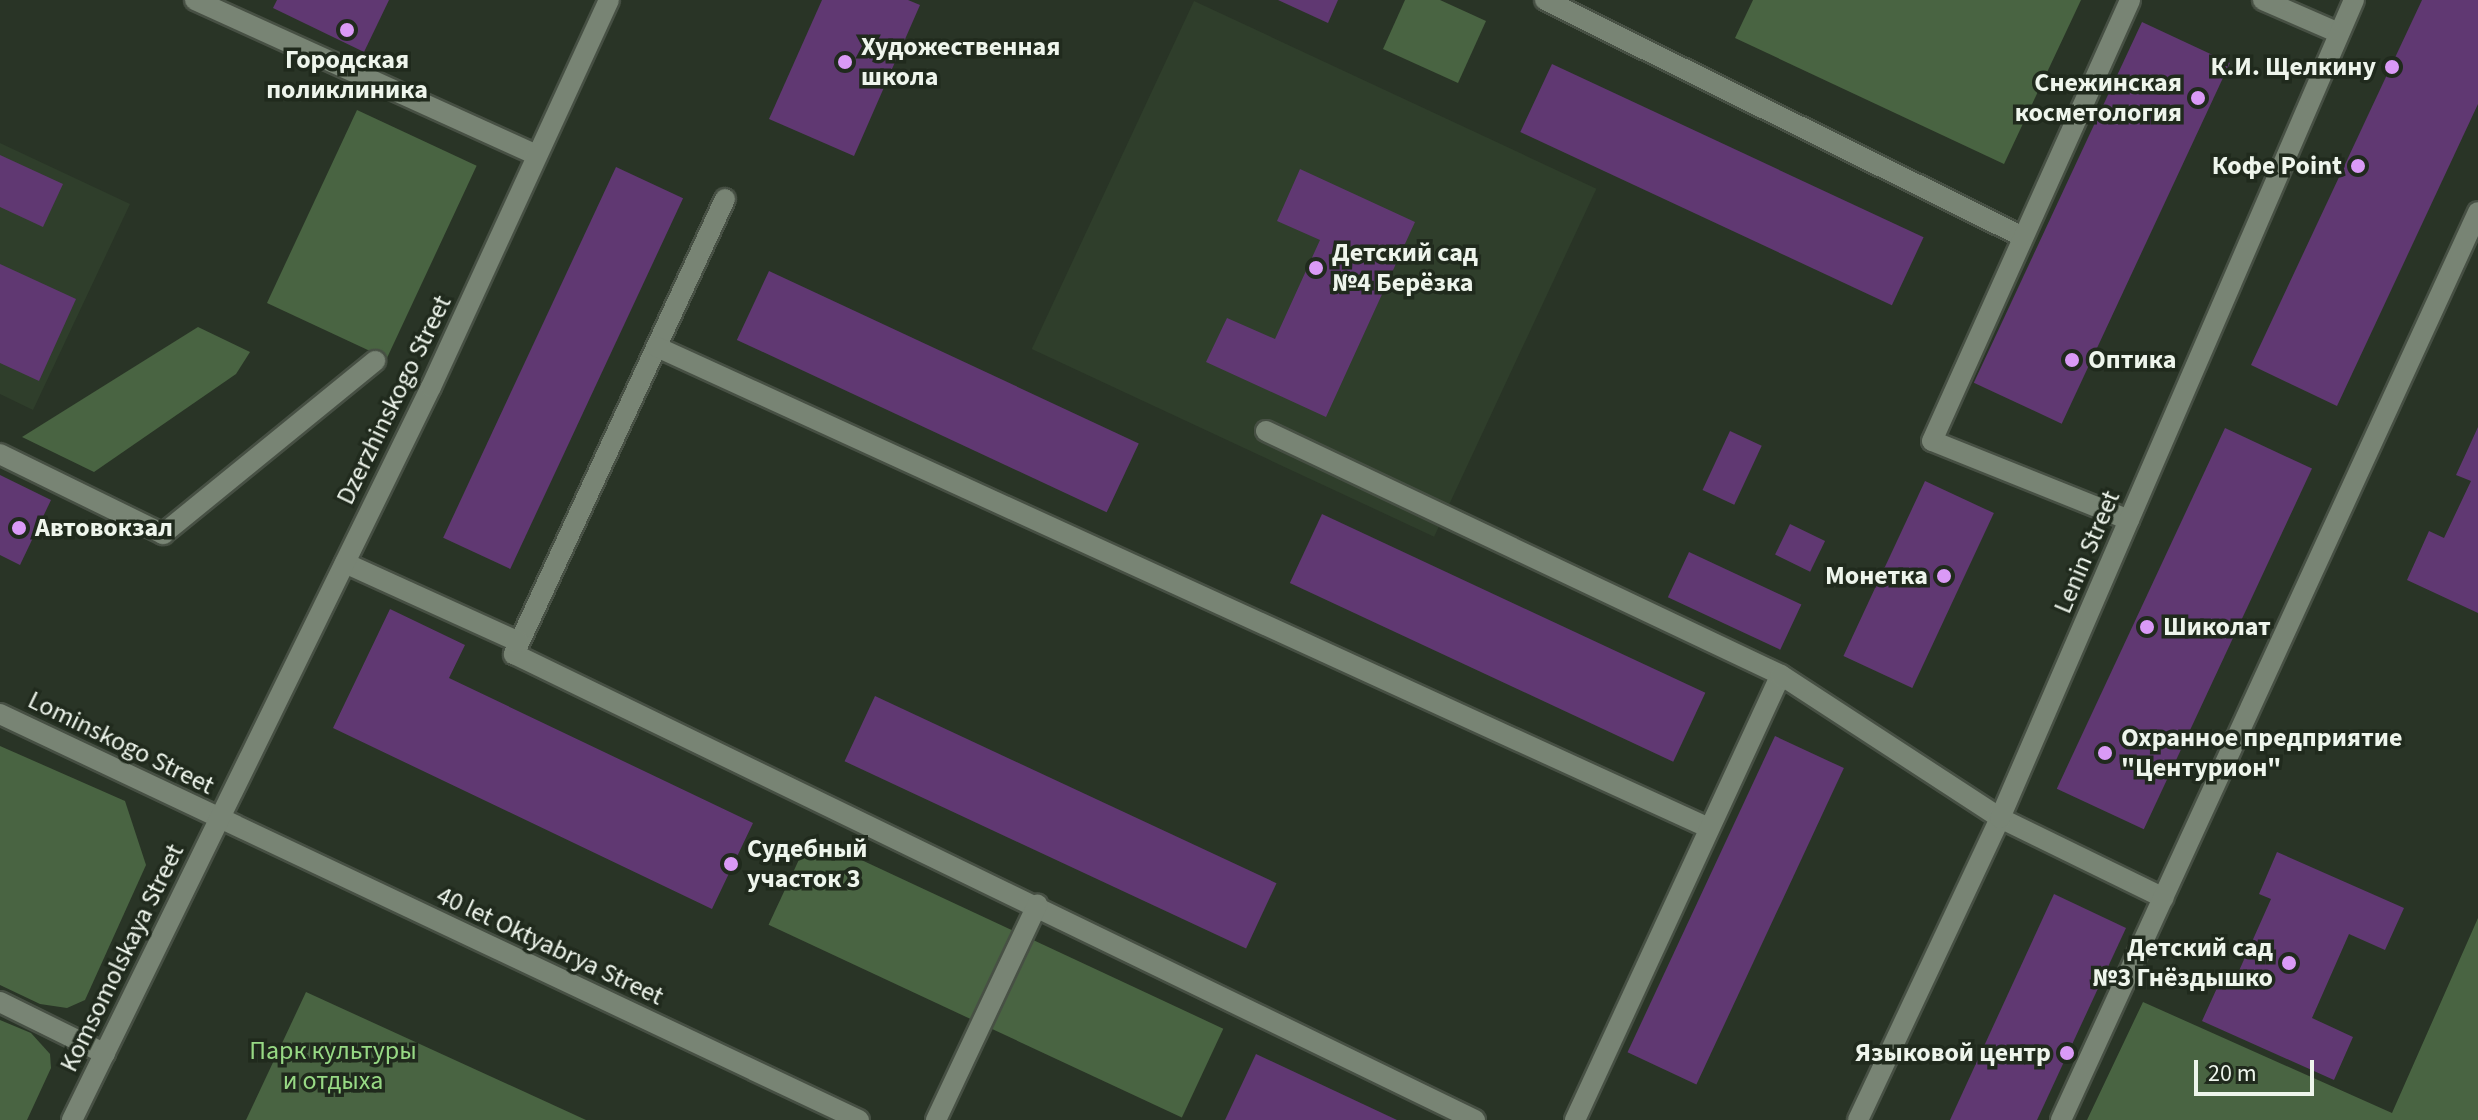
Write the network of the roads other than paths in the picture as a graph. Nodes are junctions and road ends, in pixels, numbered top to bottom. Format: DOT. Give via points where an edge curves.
graph roads {
  1 [pos="195,0"];
  2 [pos="609,0"];
  3 [pos="1545,0"];
  4 [pos="2130,0"];
  5 [pos="2263,0"];
  6 [pos="2354,0"];
  7 [pos="2339,33"];
  8 [pos="537,155"];
  9 [pos="725,199"];
  10 [pos="2478,212"];
  11 [pos="2021,236"];
  12 [pos="657,347"];
  13 [pos="375,361"];
  14 [pos="1266,431"];
  15 [pos="0,454"];
  16 [pos="2129,520"];
  17 [pos="345,563"];
  18 [pos="519,642"];
  19 [pos="1781,675"];
  20 [pos="0,714"];
  21 [pos="2000,818"];
  22 [pos="220,819"];
  23 [pos="1707,827"];
  24 [pos="2164,898"];
  25 [pos="1037,905"];
  26 [pos="0,1002"];
  27 [pos="105,1054"];
  28 [pos="72,1120"];
  29 [pos="859,1120"];
  30 [pos="936,1120"];
  31 [pos="1475,1120"];
  32 [pos="1575,1120"];
  33 [pos="1858,1120"];
  34 [pos="2061,1120"];
  1 -- 8 [label="street"];
  2 -- 8 [label="street, Dzerzhinskogo Street"];
  3 -- 11 [label="street"];
  4 -- 11 [label="street"];
  5 -- 7 [label="street"];
  6 -- 7 [label="street, Lenin Street"];
  7 -- 16 [label="street, Lenin Street"];
  8 -- 17 [label="street, Dzerzhinskogo Street"];
  9 -- 12 [label="street"];
  10 -- 24 [label="street"];
  11 -- 16 [label="street" via="1932,441"];
  12 -- 18 [label="street"];
  12 -- 23 [label="street"];
  13 -- 15 [label="street" via="163,534"];
  14 -- 19 [label="street"];
  16 -- 21 [label="street, Lenin Street"];
  17 -- 18 [label="street"];
  17 -- 22 [label="street, Dzerzhinskogo Street"];
  18 -- 25 [label="street" via="514,654"];
  19 -- 21 [label="street"];
  19 -- 23 [label="street"];
  20 -- 22 [label="street, Lominskogo Street"];
  21 -- 24 [label="street"];
  21 -- 33 [label="street, Lenin Street"];
  22 -- 27 [label="street, Komsomolskaya Street"];
  22 -- 29 [label="street, 40 let Oktyabrya Street"];
  23 -- 32 [label="street"];
  24 -- 34 [label="street"];
  25 -- 30 [label="street"];
  25 -- 31 [label="street"];
  26 -- 27 [label="street"];
  27 -- 28 [label="street, Komsomolskaya Street"];
}
